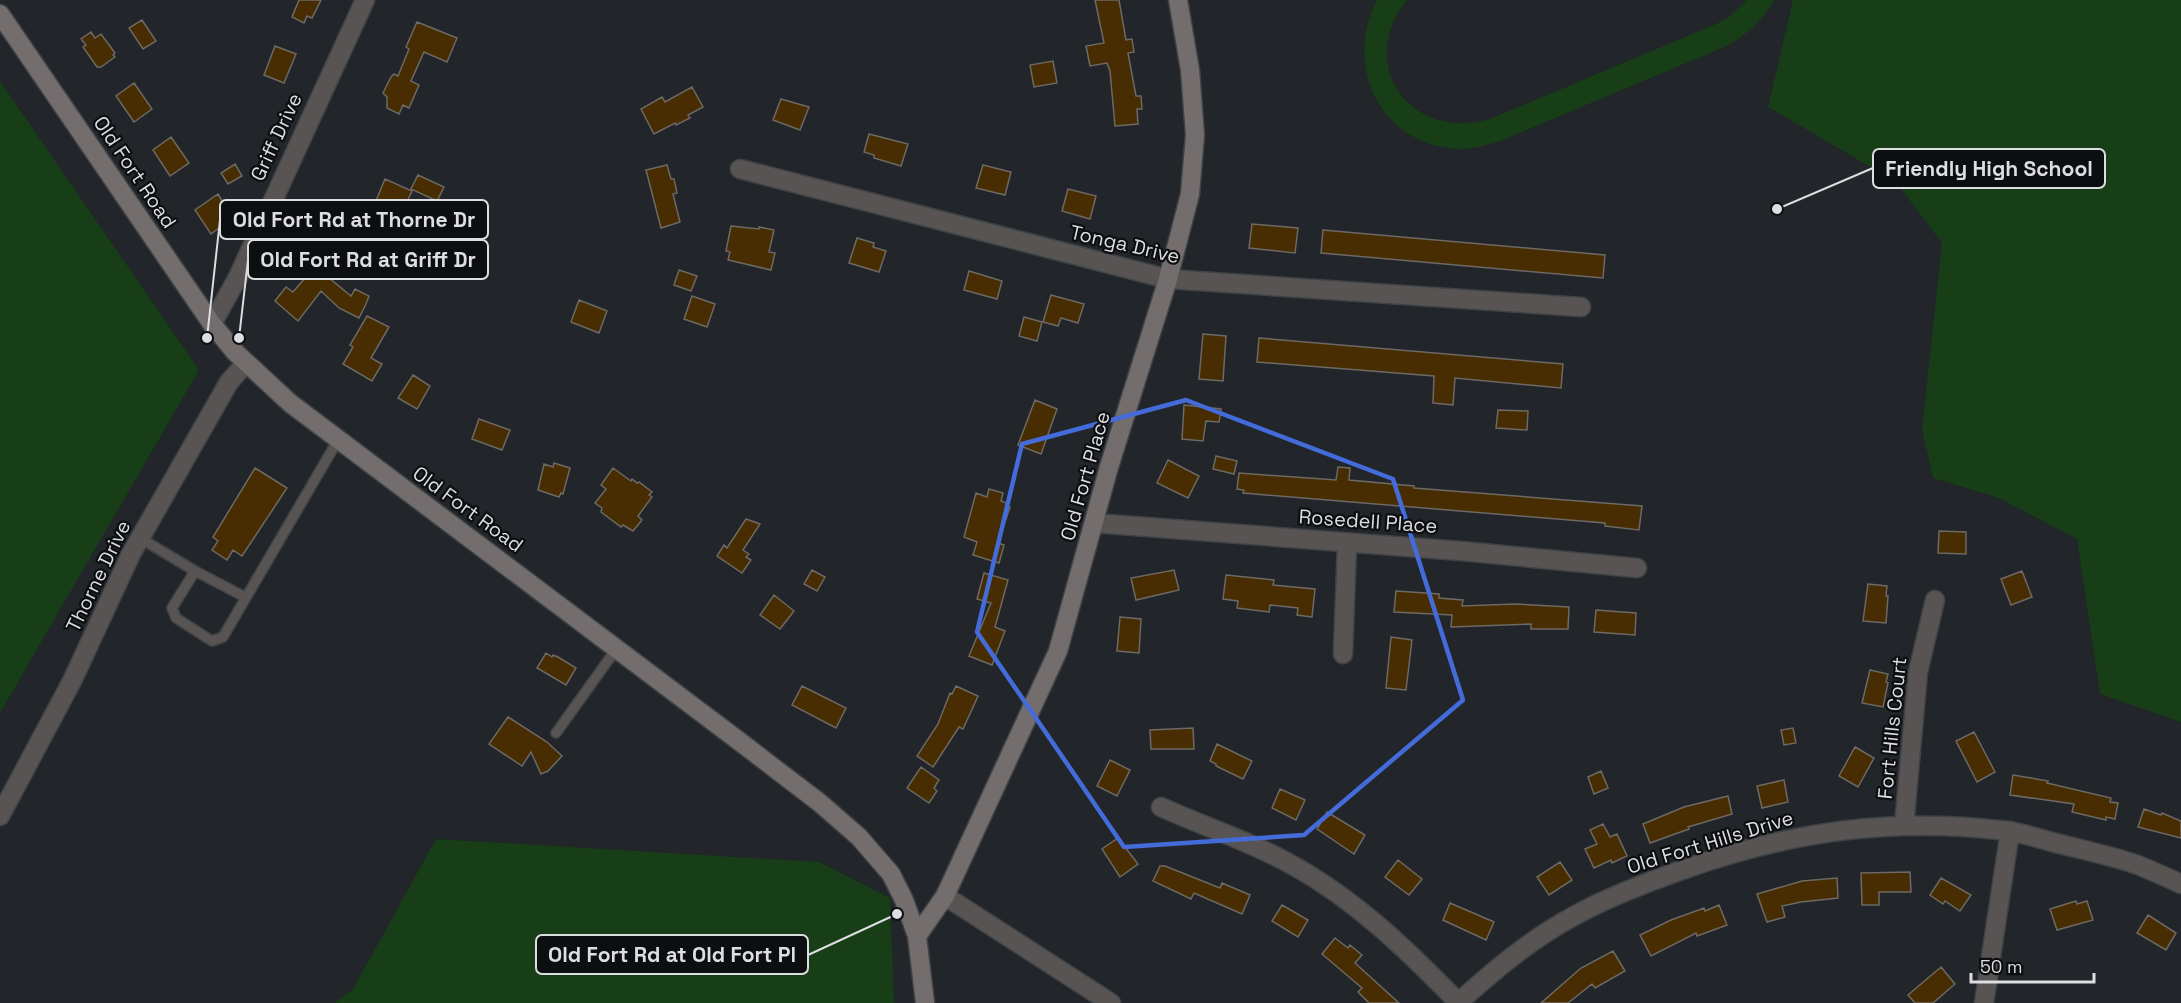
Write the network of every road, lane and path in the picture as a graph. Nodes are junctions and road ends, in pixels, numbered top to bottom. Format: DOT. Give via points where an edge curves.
graph roads {
  1 [pos="365,0"];
  2 [pos="1178,0"];
  3 [pos="0,14"];
  4 [pos="740,169"];
  5 [pos="1168,279"];
  6 [pos="1581,307"];
  7 [pos="212,324"];
  8 [pos="246,363"];
  9 [pos="338,440"];
  10 [pos="1094,523"];
  11 [pos="140,538"];
  12 [pos="1347,543"];
  13 [pos="1637,568"];
  14 [pos="195,571"];
  15 [pos="245,597"];
  16 [pos="1935,600"];
  17 [pos="616,648"];
  18 [pos="1343,654"];
  19 [pos="556,733"];
  20 [pos="1161,807"];
  21 [pos="0,816"];
  22 [pos="1904,826"];
  23 [pos="2010,831"];
  24 [pos="2181,884"];
  25 [pos="945,896"];
  26 [pos="917,936"];
  27 [pos="925,1003"];
  28 [pos="1111,1003"];
  29 [pos="1458,1003"];
  30 [pos="1984,1003"];
  1 -- 7 [label="street, Griff Drive"];
  2 -- 5 [label="main road, Old Fort Place" via="1190,70 1195,135 1190,194"];
  3 -- 7 [label="main road, Old Fort Road"];
  4 -- 5 [label="street, Tonga Drive"];
  5 -- 6 [label="street, Tonga Drive"];
  5 -- 10 [label="main road, Old Fort Place"];
  7 -- 8 [label="main road, Old Fort Road"];
  8 -- 9 [label="main road, Old Fort Road"];
  8 -- 11 [label="street, Thorne Drive" via="229,382"];
  9 -- 15 [label="lane"];
  9 -- 17 [label="main road, Old Fort Road"];
  10 -- 12 [label="street, Rosedell Place"];
  10 -- 25 [label="main road, Old Fort Place" via="1058,651"];
  11 -- 14 [label="lane"];
  11 -- 21 [label="street, Thorne Drive" via="72,681"];
  12 -- 13 [label="street, Rosedell Place"];
  12 -- 18 [label="street"];
  14 -- 15 [label="lane"];
  14 -- 15 [label="lane" via="172,608 176,618 212,641 223,637"];
  16 -- 22 [label="street, Fort Hills Court" via="1918,672"];
  17 -- 19 [label="lane"];
  17 -- 26 [label="main road, Old Fort Road" via="859,837 899,888"];
  20 -- 29 [label="street" via="1294,866 1350,901 1412,955"];
  22 -- 23 [label="street, Old Fort Hills Drive"];
  22 -- 29 [label="street, Old Fort Hills Drive" via="1808,834 1652,880 1542,935"];
  23 -- 24 [label="street, Old Fort Hills Drive" via="2135,864"];
  23 -- 30 [label="street"];
  25 -- 26 [label="main road, Old Fort Place"];
  25 -- 28 [label="street"];
  26 -- 27 [label="main road, Old Fort Road"];
}
